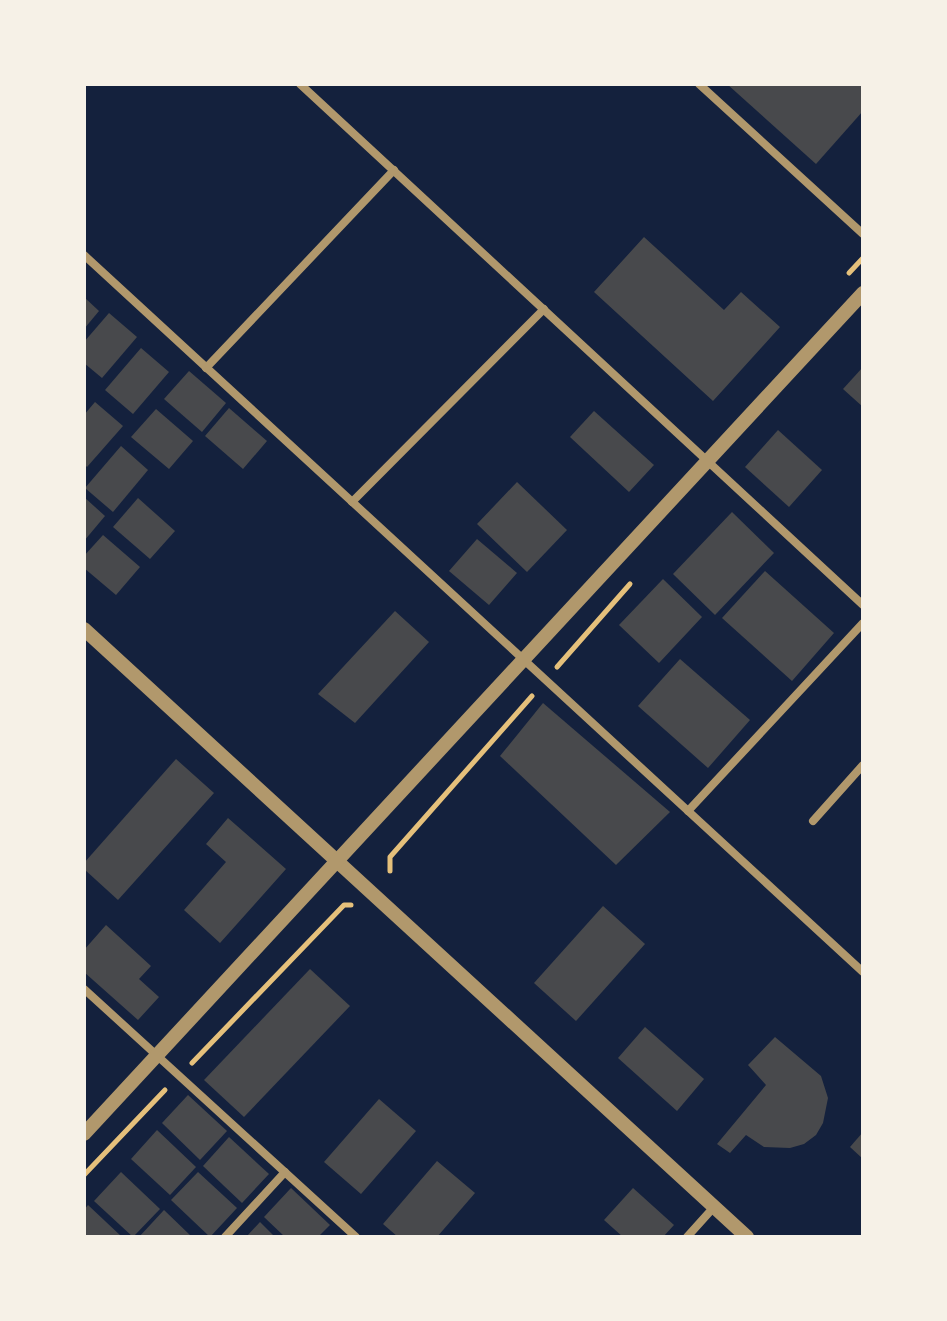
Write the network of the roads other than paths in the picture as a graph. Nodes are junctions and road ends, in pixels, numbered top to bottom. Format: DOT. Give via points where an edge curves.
graph roads {
  1 [pos="300,84"];
  2 [pos="699,84"];
  3 [pos="394,170"];
  4 [pos="863,234"];
  5 [pos="84,255"];
  6 [pos="863,293"];
  7 [pos="544,309"];
  8 [pos="206,368"];
  9 [pos="708,460"];
  10 [pos="352,502"];
  11 [pos="863,588"];
  12 [pos="855,598"];
  13 [pos="863,605"];
  14 [pos="863,623"];
  15 [pos="84,629"];
  16 [pos="524,660"];
  17 [pos="863,765"];
  18 [pos="688,811"];
  19 [pos="813,821"];
  20 [pos="338,862"];
  21 [pos="863,972"];
  22 [pos="84,989"];
  23 [pos="154,1056"];
  24 [pos="84,1134"];
  25 [pos="285,1172"];
  26 [pos="714,1207"];
  27 [pos="225,1237"];
  28 [pos="356,1237"];
  29 [pos="687,1237"];
  30 [pos="747,1237"];
  1 -- 3 [label="street"];
  2 -- 4 [label="street"];
  3 -- 7 [label="street"];
  3 -- 8 [label="street"];
  5 -- 8 [label="street"];
  6 -- 9 [label="street"];
  7 -- 9 [label="street"];
  7 -- 10 [label="street"];
  8 -- 10 [label="street"];
  9 -- 12 [label="street"];
  9 -- 16 [label="street"];
  10 -- 16 [label="street"];
  11 -- 12 [label="street"];
  12 -- 13 [label="street"];
  14 -- 18 [label="street"];
  15 -- 20 [label="street"];
  16 -- 18 [label="street"];
  16 -- 20 [label="street"];
  17 -- 19 [label="street"];
  18 -- 21 [label="street"];
  20 -- 23 [label="street"];
  20 -- 26 [label="street"];
  22 -- 23 [label="street"];
  23 -- 24 [label="street"];
  23 -- 25 [label="street"];
  25 -- 27 [label="street"];
  25 -- 28 [label="street"];
  26 -- 29 [label="street"];
  26 -- 30 [label="street"];
}
